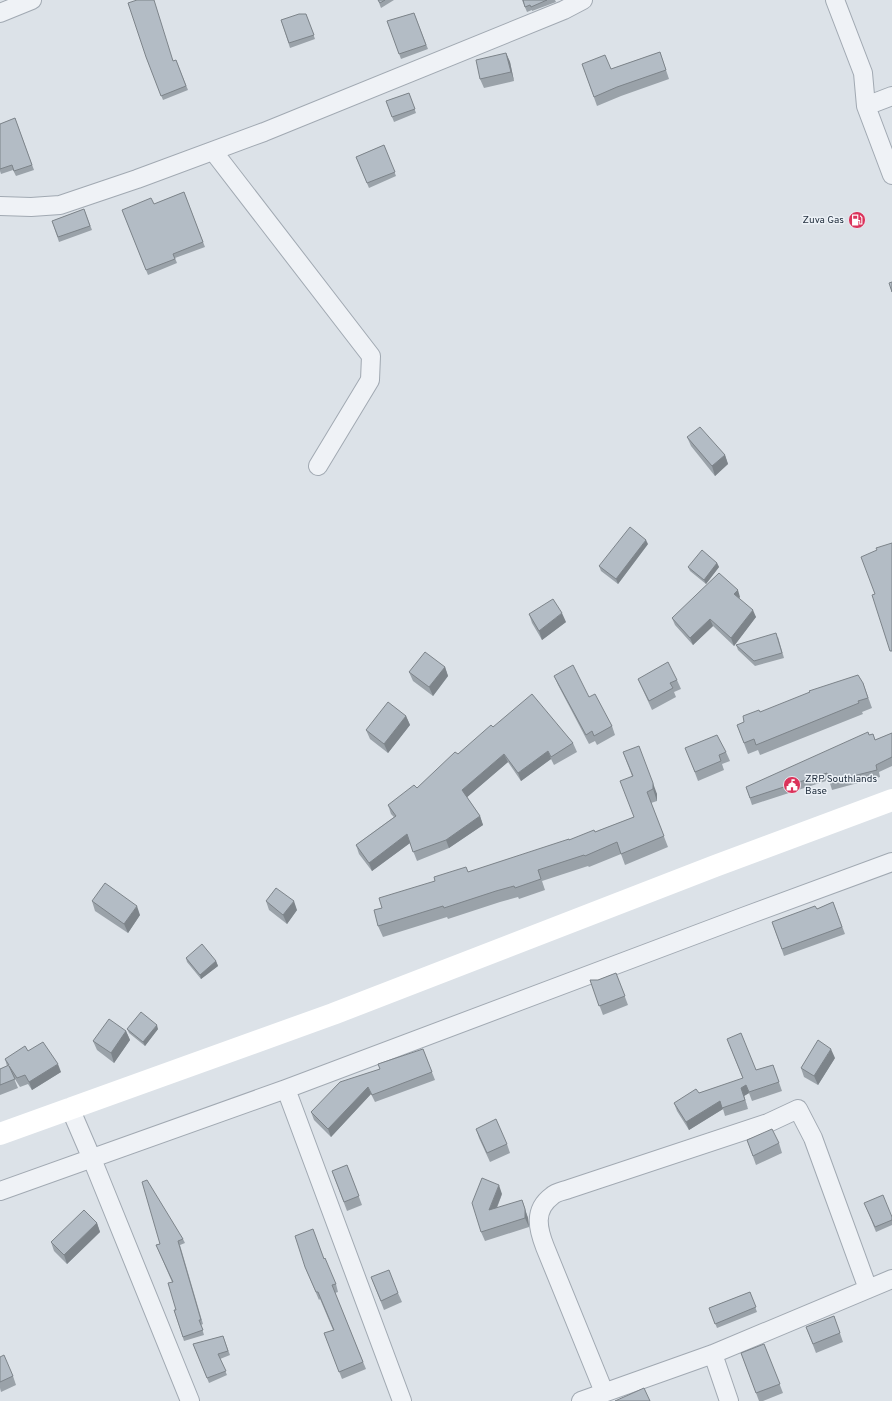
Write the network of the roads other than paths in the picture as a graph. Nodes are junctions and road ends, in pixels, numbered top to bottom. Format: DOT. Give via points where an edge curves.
graph roads {
  1 [pos="32,0"];
  2 [pos="583,0"];
  3 [pos="835,0"];
  4 [pos="0,13"];
  5 [pos="892,96"];
  6 [pos="866,106"];
  7 [pos="213,151"];
  8 [pos="892,175"];
  9 [pos="0,206"];
  10 [pos="318,466"];
  11 [pos="892,800"];
  12 [pos="892,862"];
  13 [pos="286,1089"];
  14 [pos="70,1108"];
  15 [pos="0,1134"];
  16 [pos="92,1159"];
  17 [pos="0,1191"];
  18 [pos="892,1279"];
  19 [pos="868,1289"];
  20 [pos="713,1354"];
  21 [pos="604,1392"];
  22 [pos="190,1401"];
  23 [pos="402,1401"];
  24 [pos="581,1401"];
  25 [pos="729,1401"];
  1 -- 4 [label="street"];
  2 -- 7 [label="street" via="564,10"];
  3 -- 6 [label="street" via="863,73"];
  5 -- 6 [label="street"];
  6 -- 8 [label="street"];
  7 -- 9 [label="street" via="60,205"];
  7 -- 10 [label="street" via="371,356 370,380"];
  11 -- 14 [label="street" via="333,1014"];
  12 -- 13 [label="street"];
  13 -- 16 [label="street"];
  13 -- 23 [label="street"];
  14 -- 15 [label="street"];
  14 -- 16 [label="street"];
  16 -- 17 [label="street"];
  16 -- 22 [label="street"];
  18 -- 19 [label="street"];
  19 -- 20 [label="street"];
  19 -- 21 [label="street" via="813,1138 798,1109 768,1123 569,1189 552,1196 540,1209 538,1228"];
  20 -- 21 [label="street"];
  20 -- 25 [label="street"];
  21 -- 24 [label="street"];
}
